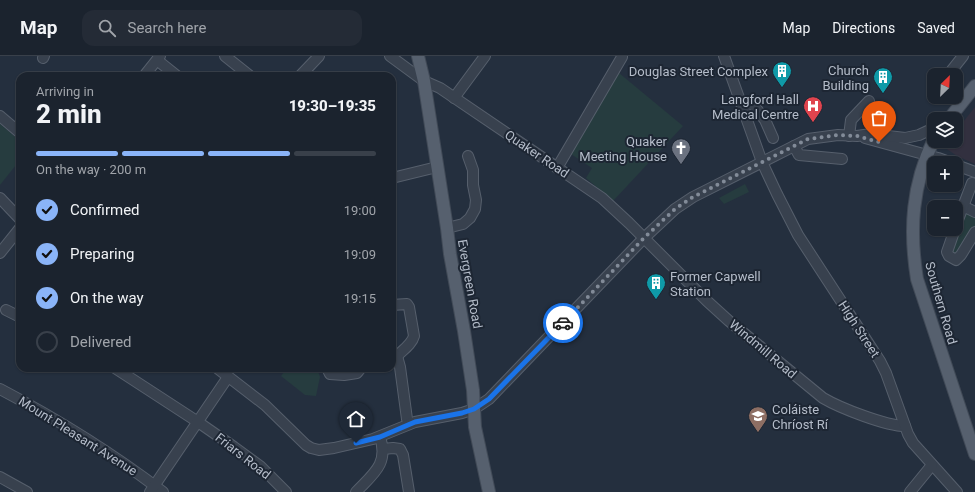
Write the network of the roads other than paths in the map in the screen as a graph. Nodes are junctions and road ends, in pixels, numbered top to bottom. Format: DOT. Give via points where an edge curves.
graph roads {
  1 [pos="225,56"];
  2 [pos="319,56"];
  3 [pos="390,56"];
  4 [pos="418,56"];
  5 [pos="485,56"];
  6 [pos="724,56"];
  7 [pos="963,56"];
  8 [pos="622,57"];
  9 [pos="159,58"];
  10 [pos="954,68"];
  11 [pos="147,72"];
  12 [pos="174,72"];
  13 [pos="245,72"];
  14 [pos="304,72"];
  15 [pos="424,81"];
  16 [pos="975,86"];
  17 [pos="454,98"];
  18 [pos="869,101"];
  19 [pos="743,107"];
  20 [pos="955,112"];
  21 [pos="0,116"];
  22 [pos="16,130"];
  23 [pos="927,131"];
  24 [pos="853,136"];
  25 [pos="773,138"];
  26 [pos="794,146"];
  27 [pos="930,148"];
  28 [pos="927,155"];
  29 [pos="468,156"];
  30 [pos="930,156"];
  31 [pos="842,159"];
  32 [pos="762,162"];
  33 [pos="437,168"];
  34 [pos="557,168"];
  35 [pos="963,168"];
  36 [pos="975,172"];
  37 [pos="396,177"];
  38 [pos="972,183"];
  39 [pos="0,198"];
  40 [pos="963,206"];
  41 [pos="975,211"];
  42 [pos="16,215"];
  43 [pos="447,228"];
  44 [pos="975,232"];
  45 [pos="16,233"];
  46 [pos="953,236"];
  47 [pos="644,238"];
  48 [pos="0,253"];
  49 [pos="396,305"];
  50 [pos="6,310"];
  51 [pos="16,314"];
  52 [pos="396,353"];
  53 [pos="396,358"];
  54 [pos="121,372"];
  55 [pos="221,372"];
  56 [pos="329,372"];
  57 [pos="358,372"];
  58 [pos="228,377"];
  59 [pos="0,389"];
  60 [pos="474,409"];
  61 [pos="198,422"];
  62 [pos="409,424"];
  63 [pos="905,426"];
  64 [pos="380,437"];
  65 [pos="383,449"];
  66 [pos="975,454"];
  67 [pos="932,465"];
  68 [pos="0,477"];
  69 [pos="152,489"];
  70 [pos="26,492"];
  71 [pos="163,492"];
  72 [pos="286,492"];
  73 [pos="356,492"];
  74 [pos="409,492"];
  75 [pos="489,492"];
  76 [pos="910,492"];
  77 [pos="957,492"];
  1 -- 13 [label="street"];
  2 -- 14 [label="street"];
  3 -- 15 [label="street, Quaker Road"];
  4 -- 15 [label="main road, Evergreen Road"];
  5 -- 17 [label="street"];
  6 -- 19 [label="street, High Street"];
  7 -- 10 [label="street"];
  8 -- 34 [label="street"];
  9 -- 11 [label="street"];
  9 -- 12 [label="street"];
  15 -- 17 [label="street, Quaker Road"];
  15 -- 33 [label="main road, Evergreen Road"];
  16 -- 20 [label="main road"];
  17 -- 34 [label="street, Quaker Road"];
  18 -- 24 [label="street" via="851,120"];
  19 -- 25 [label="street" via="752,103 765,120"];
  19 -- 32 [label="street, High Street"];
  21 -- 22 [label="street"];
  23 -- 24 [label="street" via="905,138 871,134"];
  24 -- 26 [label="street" via="808,139"];
  24 -- 28 [label="street"];
  26 -- 31 [label="street" via="799,155"];
  26 -- 32 [label="street"];
  27 -- 28 [label="main road, Southern Road"];
  28 -- 30 [label="street"];
  28 -- 66 [label="main road, Southern Road" via="913,213 912,241 916,279"];
  29 -- 43 [label="street" via="474,170 475,209 463,224"];
  32 -- 47 [label="street" via="684,203"];
  32 -- 63 [label="street, High Street" via="798,235 880,361"];
  33 -- 37 [label="street"];
  33 -- 43 [label="main road, Evergreen Road"];
  34 -- 47 [label="street, Quaker Road" via="602,198"];
  35 -- 36 [label="street"];
  38 -- 40 [label="street"];
  39 -- 42 [label="street"];
  40 -- 41 [label="street"];
  43 -- 60 [label="main road, Evergreen Road"];
  44 -- 46 [label="street" via="960,258 956,260 947,252"];
  45 -- 48 [label="street"];
  47 -- 60 [label="street" via="489,399"];
  47 -- 63 [label="street, Windmill Road" via="729,321 824,398 878,420"];
  49 -- 52 [label="street" via="407,304 409,307 414,336 409,345"];
  50 -- 51 [label="street"];
  53 -- 62 [label="street" via="400,367"];
  54 -- 61 [label="street, Friars Road"];
  55 -- 58 [label="street"];
  56 -- 57 [label="street" via="344,375"];
  58 -- 61 [label="street"];
  58 -- 64 [label="street" via="265,405 311,448 322,450"];
  59 -- 69 [label="street, Mount Pleasant Avenue" via="125,464"];
  60 -- 62 [label="street"];
  60 -- 75 [label="main road, Evergreen Road" via="475,426"];
  61 -- 69 [label="street"];
  61 -- 72 [label="street, Friars Road" via="254,462"];
  62 -- 64 [label="street"];
  63 -- 67 [label="street, High Street" via="913,443"];
  64 -- 65 [label="street"];
  65 -- 73 [label="street" via="379,466"];
  65 -- 74 [label="street" via="397,448 401,451"];
  67 -- 76 [label="street"];
  67 -- 77 [label="street, High Street"];
  68 -- 70 [label="street"];
  69 -- 71 [label="street, Mount Pleasant Avenue"];
}
